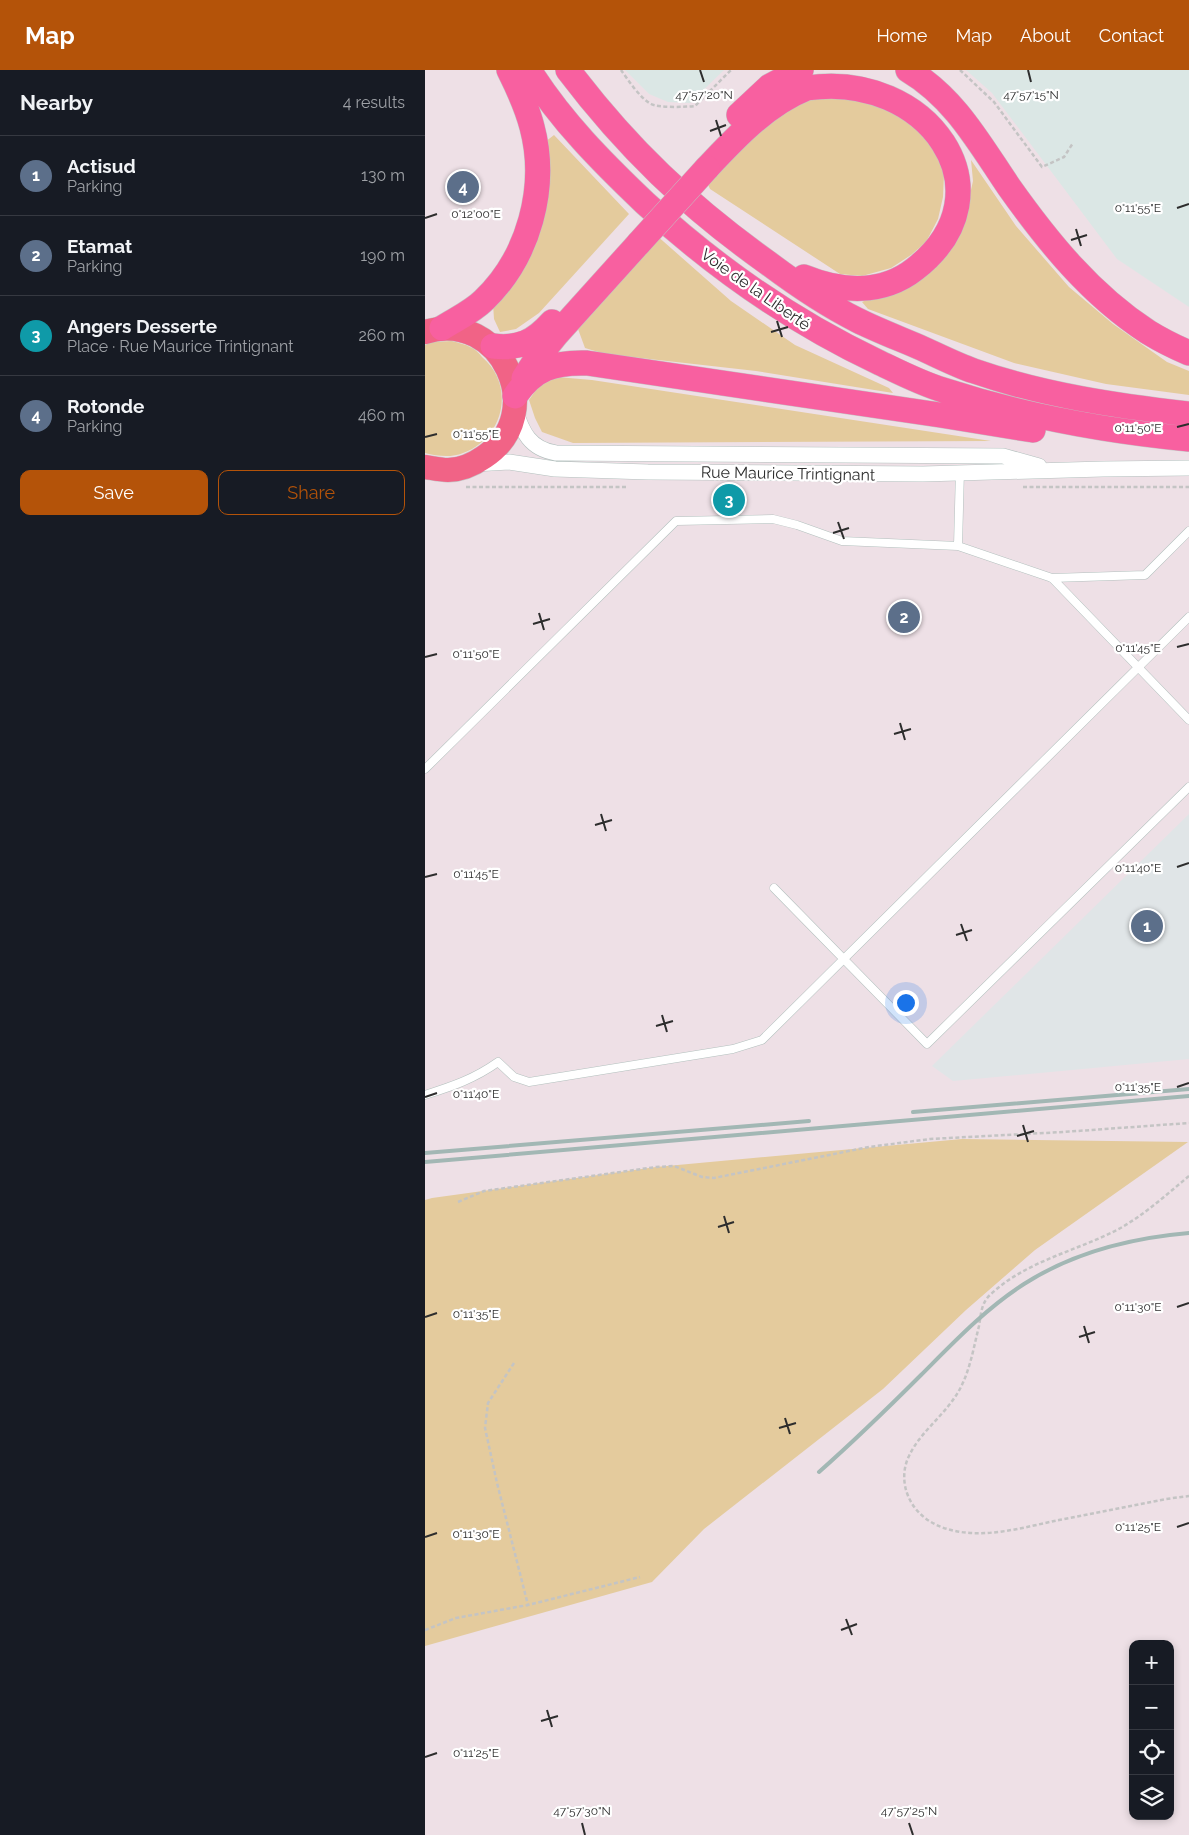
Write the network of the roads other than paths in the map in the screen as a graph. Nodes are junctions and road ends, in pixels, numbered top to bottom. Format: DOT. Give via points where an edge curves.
graph roads {
  1 [pos="509,70"];
  2 [pos="529,70"];
  3 [pos="568,70"];
  4 [pos="801,70"];
  5 [pos="908,70"];
  6 [pos="702,164"];
  7 [pos="635,239"];
  8 [pos="757,255"];
  9 [pos="432,328"];
  10 [pos="493,346"];
  11 [pos="1189,353"];
  12 [pos="515,402"];
  13 [pos="1189,414"];
  14 [pos="1189,439"];
  15 [pos="1189,449"];
  16 [pos="961,456"];
  17 [pos="473,464"];
  18 [pos="425,467"];
  19 [pos="1103,468"];
  20 [pos="1189,468"];
  21 [pos="960,473"];
  22 [pos="1189,531"];
  23 [pos="958,546"];
  24 [pos="1052,578"];
  25 [pos="1189,617"];
  26 [pos="1138,667"];
  27 [pos="1189,720"];
  28 [pos="425,768"];
  29 [pos="1189,787"];
  30 [pos="775,888"];
  31 [pos="843,960"];
  32 [pos="425,1094"];
  1 -- 9 [label="highway" via="533,128 537,188 531,220 521,248 497,286 483,301"];
  2 -- 14 [label="highway, Voie de la Liberté" via="573,130 669,225 756,292 833,341 942,390 1015,411 1103,428"];
  3 -- 8 [label="highway, Voie de la Liberté" via="594,105 664,180"];
  4 -- 6 [label="highway" via="770,86 747,106"];
  5 -- 11 [label="highway" via="925,80 954,107 1041,231 1078,273 1149,333"];
  6 -- 7 [label="highway, bridge"];
  6 -- 8 [label="highway" via="771,108 807,88 839,79 874,81 899,89 927,110 944,133 957,170 955,209 940,244 930,257 906,276 878,287 836,288"];
  7 -- 10 [label="highway" via="537,337 515,347"];
  7 -- 12 [label="highway" via="526,374"];
  8 -- 13 [label="highway, Voie de la Liberté" via="817,298 857,320 974,371 1037,389 1121,406"];
  9 -- 10 [label="main road" via="461,330"];
  10 -- 12 [label="main road" via="505,361 512,378"];
  12 -- 15 [label="highway" via="527,380 548,367 587,363 1041,432"];
  12 -- 16 [label="street, Rue Maurice Trintignant" via="522,430 529,440 546,451 556,453"];
  12 -- 17 [label="main road" via="507,432 493,451"];
  16 -- 19 [label="street, Rue Maurice Trintignant" via="1003,456 1039,466"];
  16 -- 21 [label="lane"];
  17 -- 18 [label="main road" via="449,470"];
  17 -- 21 [label="street, Rue Maurice Trintignant" via="509,462 555,469 648,472"];
  19 -- 20 [label="street, Rue Maurice Trintignant"];
  19 -- 21 [label="street, Rue Maurice Trintignant"];
  21 -- 23 [label="lane"];
  22 -- 24 [label="lane" via="1145,575"];
  23 -- 24 [label="lane"];
  23 -- 28 [label="lane" via="842,541 773,519 676,522"];
  24 -- 26 [label="lane"];
  25 -- 26 [label="lane"];
  26 -- 27 [label="lane"];
  26 -- 31 [label="lane"];
  29 -- 31 [label="lane" via="927,1044"];
  30 -- 31 [label="lane"];
  31 -- 32 [label="lane" via="762,1040 733,1049 529,1082 514,1077 498,1062 461,1084"];
}
